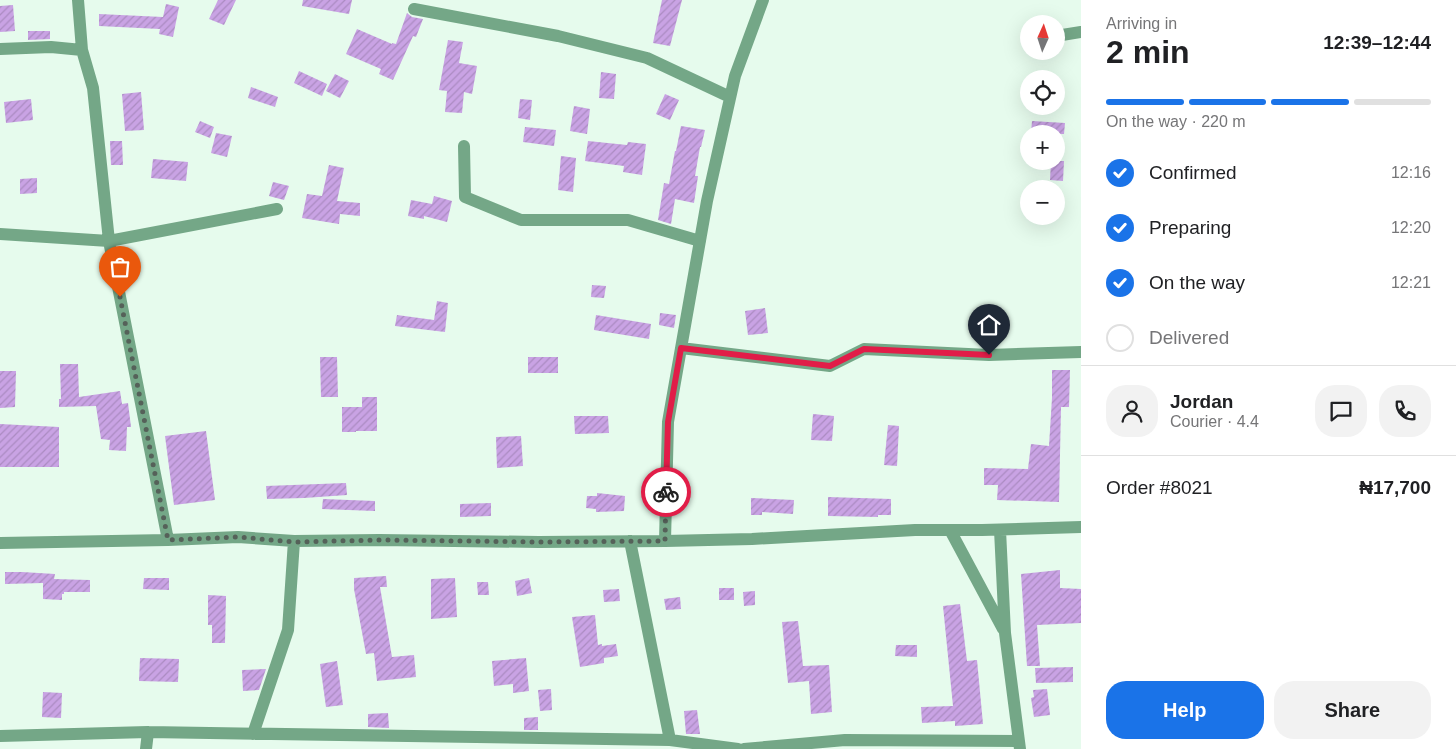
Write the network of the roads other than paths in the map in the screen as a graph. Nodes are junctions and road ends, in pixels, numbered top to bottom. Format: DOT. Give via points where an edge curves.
graph roads {
  1 [pos="78,0"];
  2 [pos="763,0"];
  3 [pos="414,9"];
  4 [pos="1081,32"];
  5 [pos="1065,35"];
  6 [pos="0,49"];
  7 [pos="82,50"];
  8 [pos="730,97"];
  9 [pos="464,146"];
  10 [pos="277,210"];
  11 [pos="0,234"];
  12 [pos="109,241"];
  13 [pos="700,241"];
  14 [pos="681,348"];
  15 [pos="1081,352"];
  16 [pos="1081,527"];
  17 [pos="950,530"];
  18 [pos="1000,530"];
  19 [pos="168,540"];
  20 [pos="630,541"];
  21 [pos="665,541"];
  22 [pos="294,542"];
  23 [pos="0,543"];
  24 [pos="1005,633"];
  25 [pos="148,732"];
  26 [pos="253,734"];
  27 [pos="0,736"];
  28 [pos="670,740"];
  29 [pos="1020,745"];
  30 [pos="146,749"];
  31 [pos="738,749"];
  32 [pos="744,749"];
  1 -- 7 [label="street"];
  2 -- 8 [label="street"];
  3 -- 8 [label="street" via="558,36 647,58"];
  4 -- 5 [label="street"];
  6 -- 7 [label="street" via="51,46"];
  7 -- 12 [label="street" via="93,88"];
  8 -- 13 [label="street"];
  9 -- 13 [label="street" via="465,197 521,220 628,220"];
  10 -- 12 [label="street"];
  11 -- 12 [label="street"];
  12 -- 19 [label="street"];
  13 -- 14 [label="street"];
  14 -- 15 [label="street" via="830,366 864,349 989,355"];
  14 -- 21 [label="street" via="668,422"];
  16 -- 18 [label="street"];
  17 -- 18 [label="street"];
  17 -- 21 [label="street"];
  17 -- 24 [label="street"];
  18 -- 24 [label="street"];
  19 -- 22 [label="street" via="238,537"];
  19 -- 23 [label="street"];
  20 -- 21 [label="street"];
  20 -- 22 [label="street"];
  20 -- 28 [label="street"];
  22 -- 26 [label="street" via="288,630"];
  24 -- 29 [label="street"];
  25 -- 26 [label="street"];
  25 -- 27 [label="street"];
  25 -- 30 [label="street"];
  26 -- 28 [label="street"];
  28 -- 31 [label="street"];
  29 -- 32 [label="street" via="845,740"];
}
